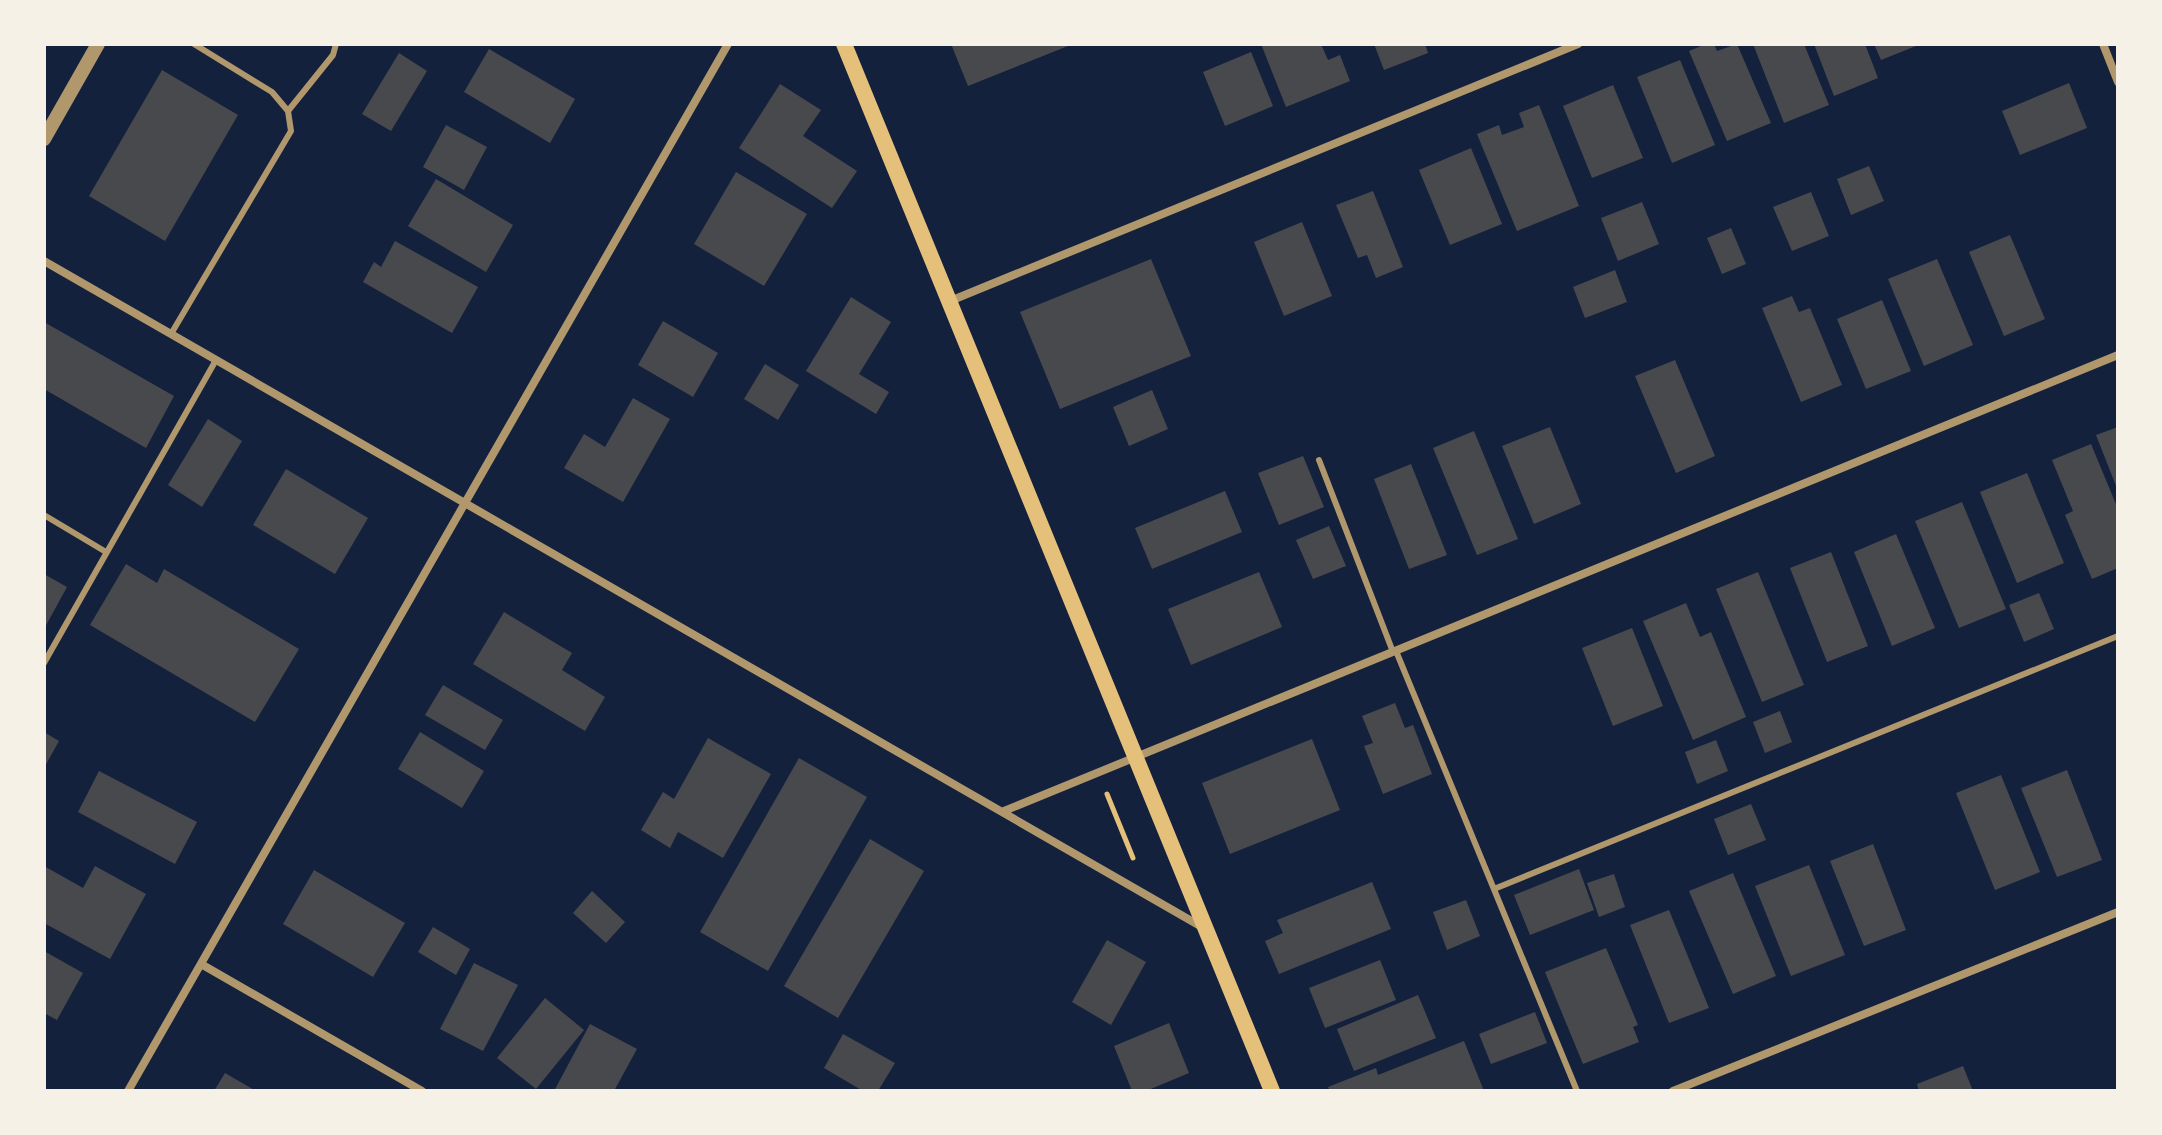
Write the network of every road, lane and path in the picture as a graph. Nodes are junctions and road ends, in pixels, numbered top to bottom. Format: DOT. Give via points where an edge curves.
graph roads {
  1 [pos="98,44"];
  2 [pos="336,44"];
  3 [pos="728,44"];
  4 [pos="844,44"];
  5 [pos="1578,44"];
  6 [pos="2103,44"];
  7 [pos="198,45"];
  8 [pos="2118,82"];
  9 [pos="288,111"];
  10 [pos="44,139"];
  11 [pos="44,261"];
  12 [pos="949,301"];
  13 [pos="171,334"];
  14 [pos="2118,355"];
  15 [pos="216,360"];
  16 [pos="1319,460"];
  17 [pos="465,502"];
  18 [pos="44,515"];
  19 [pos="106,552"];
  20 [pos="2118,636"];
  21 [pos="1394,652"];
  22 [pos="44,663"];
  23 [pos="1136,757"];
  24 [pos="1106,793"];
  25 [pos="1004,811"];
  26 [pos="1134,859"];
  27 [pos="1494,889"];
  28 [pos="2118,912"];
  29 [pos="1206,930"];
  30 [pos="201,964"];
  31 [pos="128,1091"];
  32 [pos="422,1091"];
  33 [pos="1272,1091"];
  34 [pos="1577,1091"];
  35 [pos="1673,1091"];
  1 -- 10 [label="street"];
  2 -- 9 [label="lane"];
  3 -- 17 [label="street"];
  4 -- 12 [label="main road"];
  5 -- 12 [label="street"];
  6 -- 8 [label="street"];
  7 -- 9 [label="lane" via="272,92"];
  9 -- 13 [label="lane" via="291,131"];
  11 -- 13 [label="street"];
  12 -- 23 [label="main road"];
  13 -- 15 [label="street"];
  14 -- 21 [label="street"];
  15 -- 17 [label="street"];
  15 -- 19 [label="lane"];
  16 -- 21 [label="lane"];
  17 -- 25 [label="street"];
  17 -- 30 [label="street"];
  18 -- 19 [label="lane"];
  19 -- 22 [label="lane"];
  20 -- 27 [label="lane"];
  21 -- 23 [label="street"];
  21 -- 27 [label="lane"];
  23 -- 25 [label="street"];
  23 -- 29 [label="main road"];
  24 -- 26 [label="path"];
  25 -- 29 [label="street"];
  27 -- 34 [label="lane"];
  28 -- 35 [label="street"];
  29 -- 33 [label="main road"];
  30 -- 31 [label="street"];
  30 -- 32 [label="street"];
}
